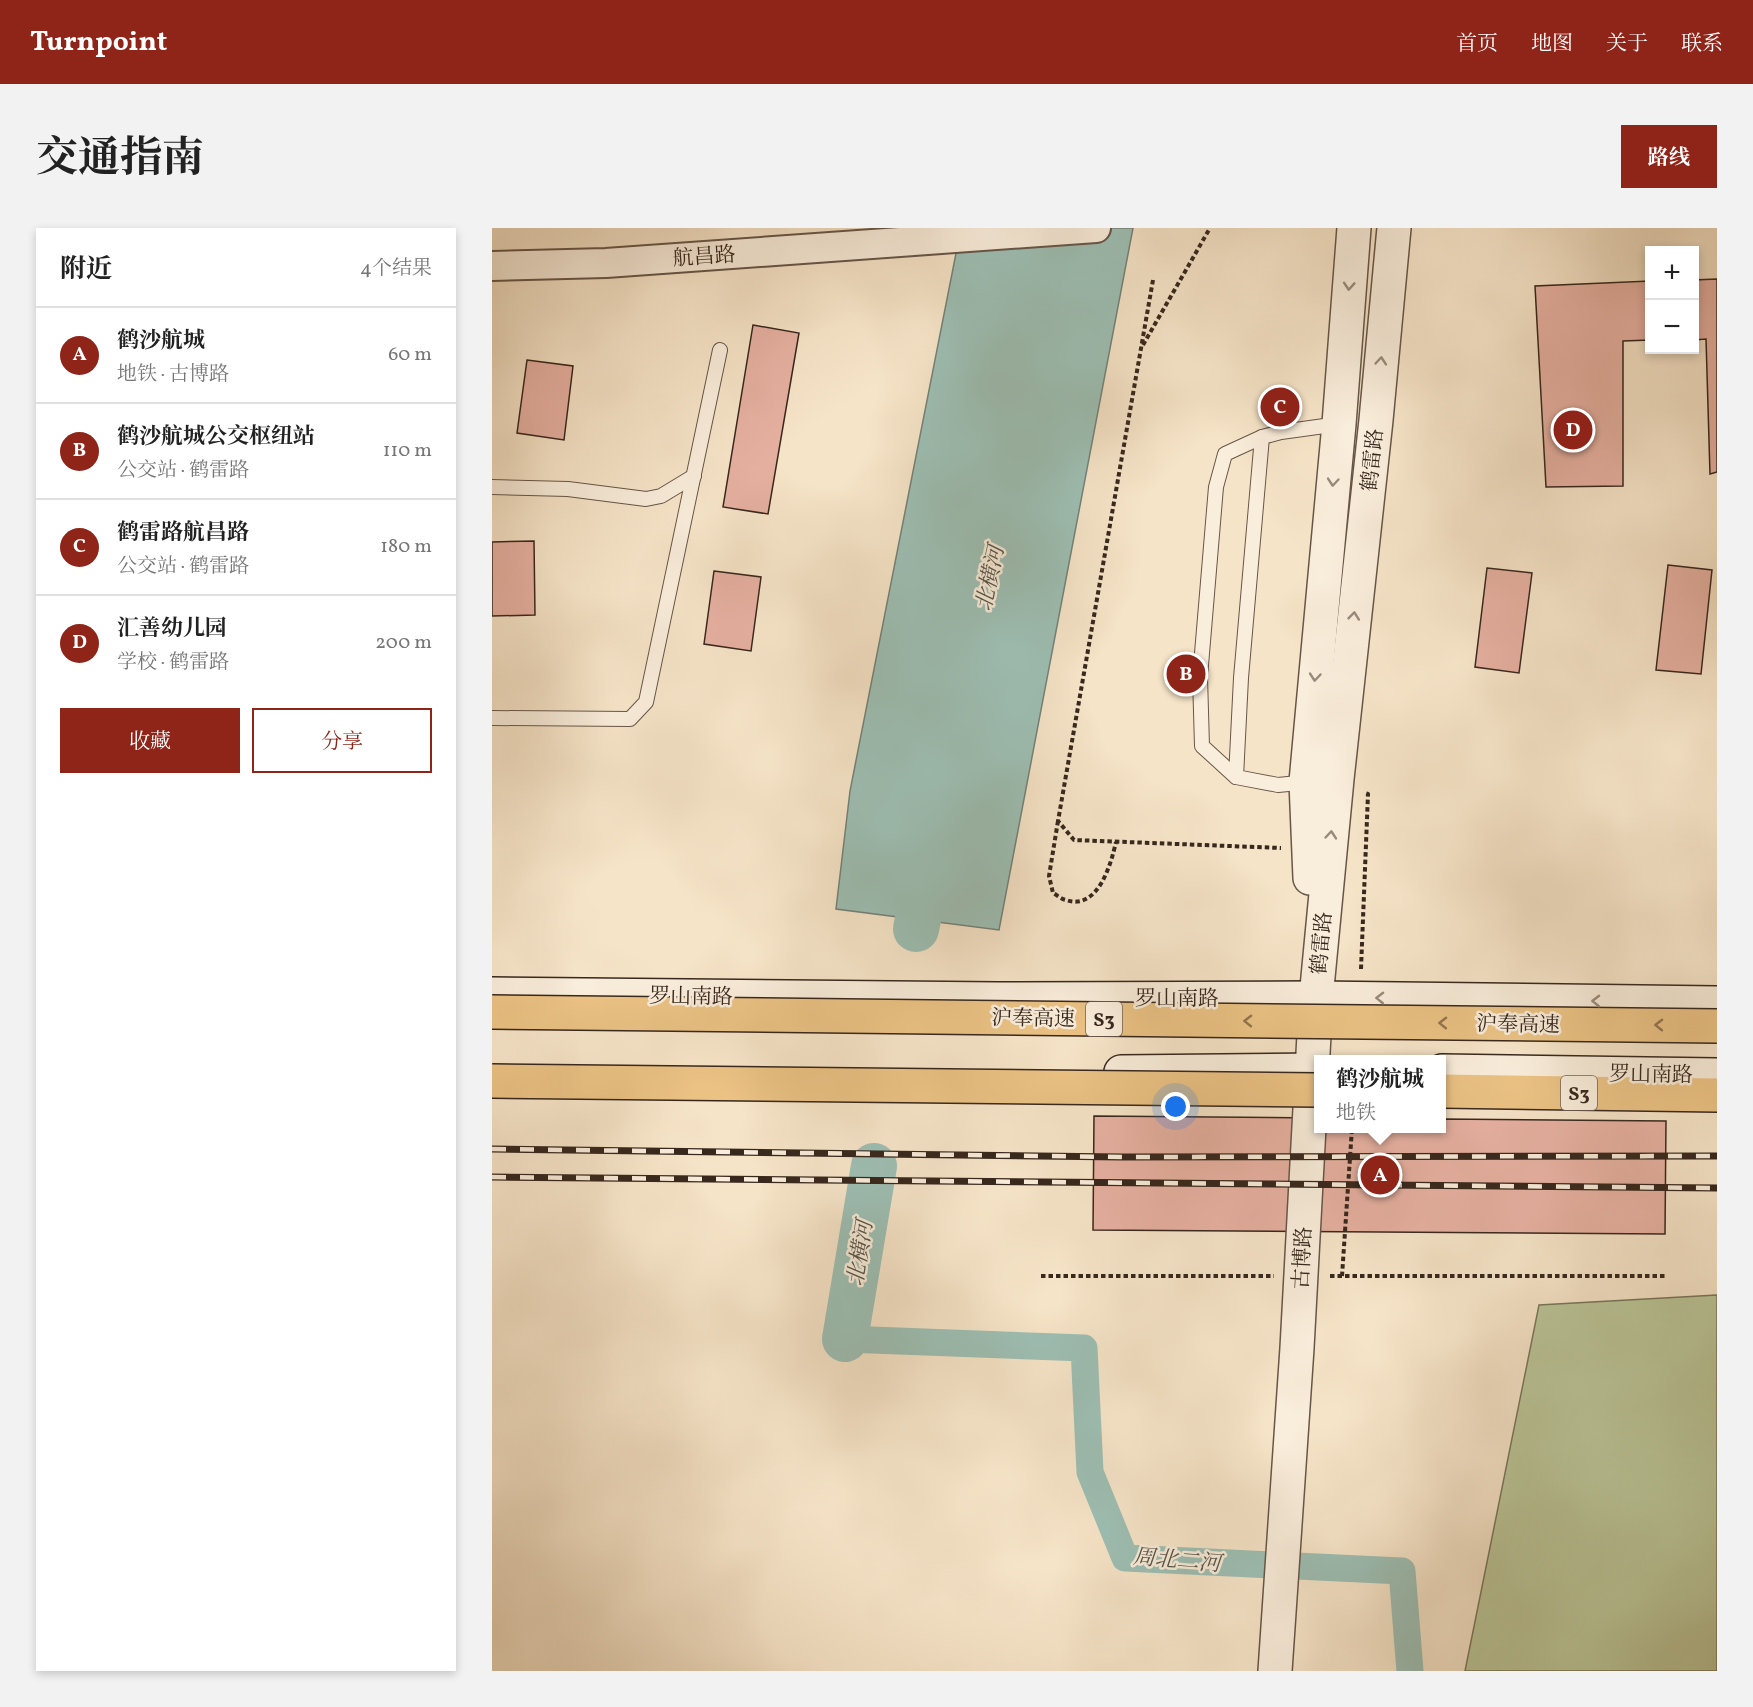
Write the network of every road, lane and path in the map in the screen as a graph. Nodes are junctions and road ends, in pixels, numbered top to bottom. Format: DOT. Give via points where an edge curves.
graph roads {
  1 [pos="1096,228"];
  2 [pos="1210,228"];
  3 [pos="1354,228"];
  4 [pos="1394,228"];
  5 [pos="492,266"];
  6 [pos="1153,280"];
  7 [pos="1141,349"];
  8 [pos="720,350"];
  9 [pos="1339,424"];
  10 [pos="1262,437"];
  11 [pos="694,476"];
  12 [pos="492,487"];
  13 [pos="492,718"];
  14 [pos="1236,777"];
  15 [pos="1321,780"];
  16 [pos="1058,821"];
  17 [pos="1116,842"];
  18 [pos="1309,849"];
  19 [pos="492,994"];
  20 [pos="1316,998"];
  21 [pos="1360,998"];
  22 [pos="1717,1003"];
  23 [pos="492,1012"];
  24 [pos="1717,1026"];
  25 [pos="1316,1055"];
  26 [pos="1446,1071"];
  27 [pos="1669,1074"];
  28 [pos="1717,1075"];
  29 [pos="1314,1077"];
  30 [pos="492,1080"];
  31 [pos="1446,1092"];
  32 [pos="1717,1093"];
  33 [pos="1314,1104"];
  34 [pos="1352,1133"];
  35 [pos="1041,1276"];
  36 [pos="1301,1276"];
  37 [pos="1342,1276"];
  38 [pos="1665,1276"];
  39 [pos="1275,1667"];
  1 -- 5 [label="street, 航昌路" via="606,263"];
  2 -- 7 [label="path"];
  3 -- 9 [label="street, 鹤雷路, one-way"];
  15 -- 4 [label="street, 鹤雷路, one-way" via="1376,420"];
  6 -- 7 [label="path"];
  7 -- 16 [label="path"];
  8 -- 11 [label="lane"];
  9 -- 10 [label="lane"];
  9 -- 15 [label="street, 鹤雷路, one-way"];
  10 -- 14 [label="lane"];
  10 -- 14 [label="lane" via="1225,454 1216,487 1200,676 1202,746"];
  11 -- 12 [label="lane" via="661,496 646,499 568,489"];
  11 -- 13 [label="lane" via="646,702 630,719"];
  14 -- 15 [label="lane" via="1278,785"];
  15 -- 18 [label="street, 鹤雷路"];
  20 -- 15 [label="street, 鹤雷路, one-way"];
  15 -- 21 [label="path" via="1368,795"];
  16 -- 17 [label="path" via="1074,840"];
  16 -- 17 [label="path" via="1049,876 1053,893 1066,901 1081,902 1094,894 1111,863"];
  17 -- 18 [label="path"];
  18 -- 20 [label="street, 鹤雷路"];
  19 -- 20 [label="street, 罗山南路"];
  20 -- 21 [label="street, 罗山南路"];
  20 -- 25 [label="street, 古博路"];
  22 -- 21 [label="street, 罗山南路, one-way"];
  24 -- 23 [label="highway, 沪奉高速 / S3, one-way, bridge"];
  26 -- 27 [label="street, 罗山南路"];
  27 -- 28 [label="street, 罗山南路"];
  27 -- 32 [label="street"];
  29 -- 30 [label="highway, bridge"];
  31 -- 32 [label="highway, S3"];
  33 -- 36 [label="street, 古博路"];
  34 -- 37 [label="path"];
  35 -- 36 [label="path"];
  36 -- 37 [label="path"];
  36 -- 39 [label="street, 古博路"];
  37 -- 38 [label="path"];
}
